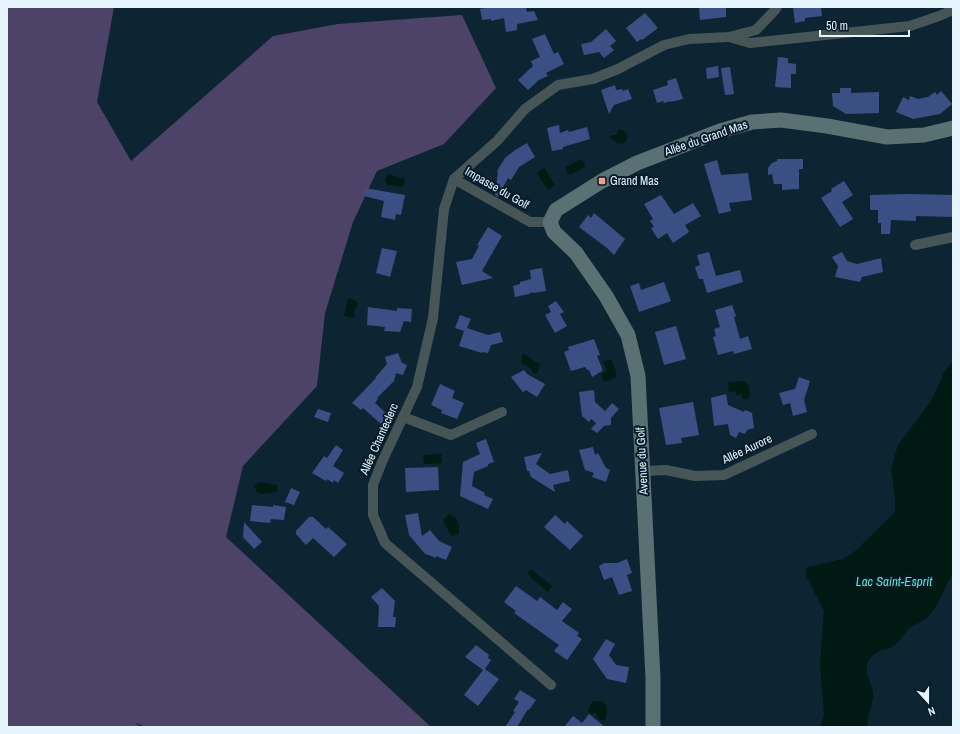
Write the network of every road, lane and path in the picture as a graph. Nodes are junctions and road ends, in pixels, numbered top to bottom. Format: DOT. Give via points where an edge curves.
graph roads {
  1 [pos="777,7"];
  2 [pos="953,10"];
  3 [pos="729,37"];
  4 [pos="953,128"];
  5 [pos="454,179"];
  6 [pos="550,222"];
  7 [pos="953,237"];
  8 [pos="915,245"];
  9 [pos="502,412"];
  10 [pos="403,417"];
  11 [pos="812,434"];
  12 [pos="643,471"];
  13 [pos="552,685"];
  14 [pos="653,727"];
  1 -- 3 [label="street" via="756,30"];
  2 -- 3 [label="street" via="910,26 750,44"];
  3 -- 5 [label="street" via="689,39 664,44 618,69 593,79 558,85 525,109 497,141"];
  4 -- 6 [label="street, Allée du Grand Mas" via="924,135 887,137 781,120 752,122 720,131 637,163 556,210"];
  5 -- 6 [label="street, Impasse du Golf" via="530,222"];
  5 -- 10 [label="street, Allée Chanteclerc" via="444,209 433,318 417,387"];
  6 -- 12 [label="street, Avenue du Golf" via="554,232 576,252 606,296 628,335 638,376"];
  7 -- 8 [label="street"];
  9 -- 10 [label="street" via="451,434"];
  10 -- 13 [label="street, Allée Chanteclerc" via="373,485 373,515 384,543"];
  11 -- 12 [label="street, Allée Aurore" via="724,475 695,476 666,470"];
  12 -- 14 [label="street, Avenue du Golf"];
}
